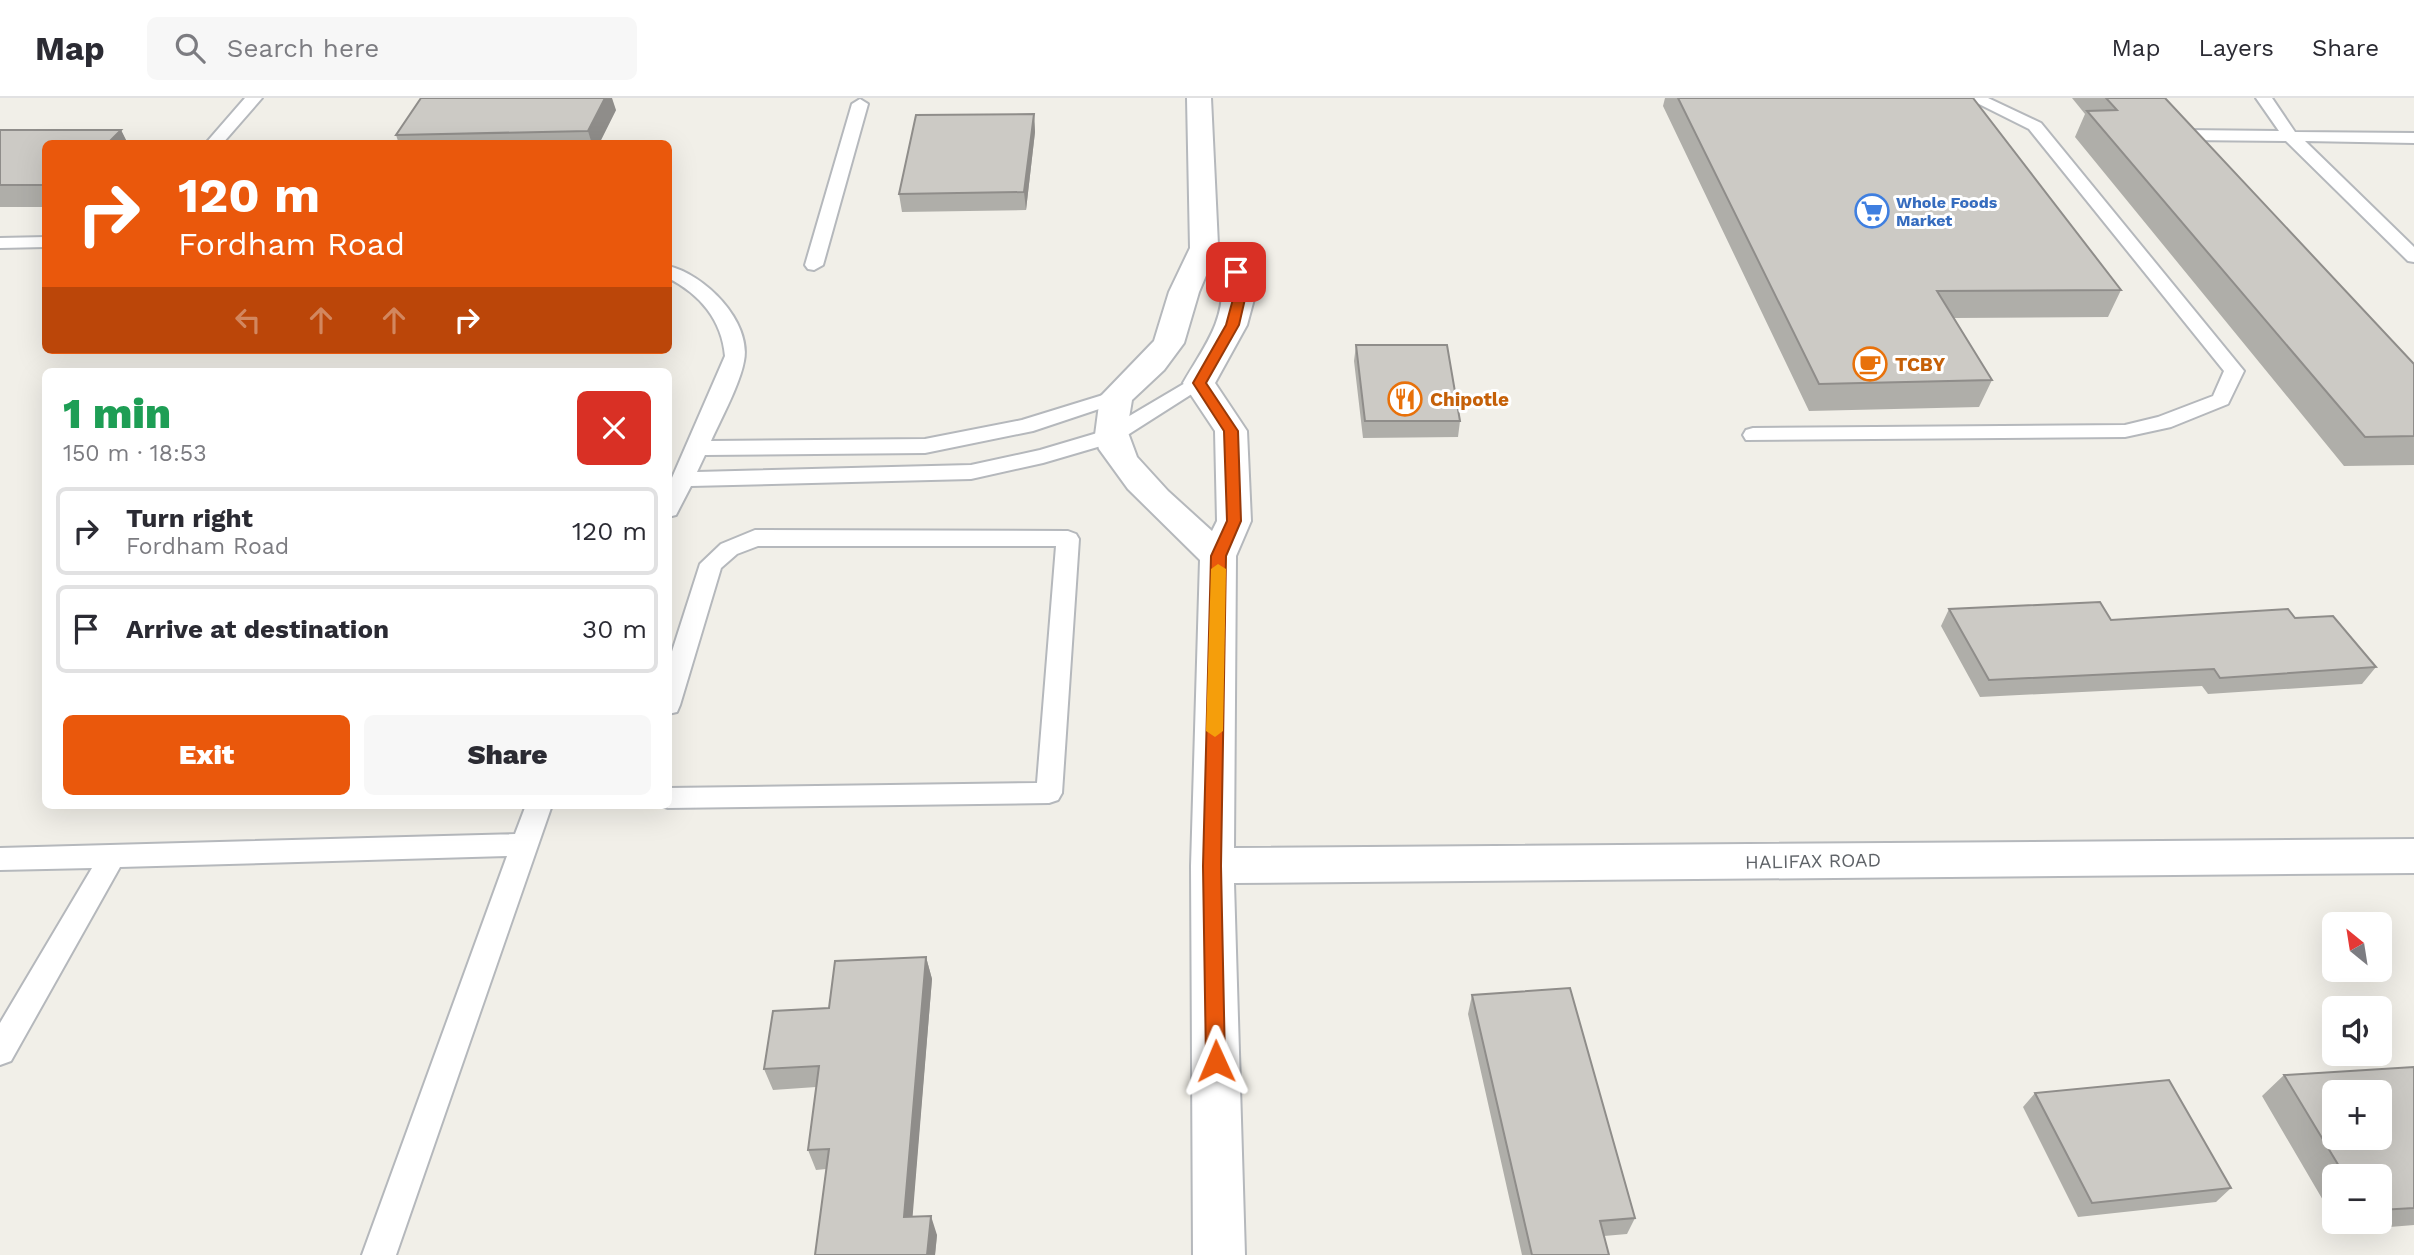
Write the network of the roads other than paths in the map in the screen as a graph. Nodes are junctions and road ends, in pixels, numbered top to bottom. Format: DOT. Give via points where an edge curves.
graph roads {
  1 [pos="254,98"];
  2 [pos="1199,98"];
  3 [pos="1975,98"];
  4 [pos="2264,98"];
  5 [pos="860,104"];
  6 [pos="2290,136"];
  7 [pos="2414,138"];
  8 [pos="217,140"];
  9 [pos="2202,156"];
  10 [pos="0,243"];
  11 [pos="42,243"];
  12 [pos="1203,248"];
  13 [pos="2414,257"];
  14 [pos="814,265"];
  15 [pos="672,273"];
  16 [pos="1199,383"];
  17 [pos="1116,397"];
  18 [pos="1753,435"];
  19 [pos="1111,436"];
  20 [pos="699,448"];
  21 [pos="684,479"];
  22 [pos="672,502"];
  23 [pos="1218,556"];
  24 [pos="672,692"];
  25 [pos="672,798"];
  26 [pos="538,809"];
  27 [pos="525,845"];
  28 [pos="2414,856"];
  29 [pos="112,857"];
  30 [pos="0,859"];
  31 [pos="1212,866"];
  32 [pos="0,1051"];
  33 [pos="379,1255"];
  34 [pos="1219,1255"];
  1 -- 8 [label="lane"];
  2 -- 12 [label="street"];
  3 -- 18 [label="lane" via="2035,126 2053,147 2234,371 2221,400 2125,431"];
  4 -- 6 [label="lane"];
  5 -- 14 [label="lane"];
  6 -- 7 [label="lane"];
  6 -- 9 [label="lane" via="2179,131"];
  6 -- 13 [label="lane"];
  10 -- 11 [label="lane"];
  12 -- 16 [label="street" via="1236,272 1239,299 1232,325"];
  12 -- 17 [label="street" via="1169,343"];
  15 -- 20 [label="lane" via="703,292 717,307 730,331 735,357"];
  16 -- 19 [label="lane"];
  16 -- 23 [label="street" via="1231,431 1234,521"];
  17 -- 19 [label="street"];
  17 -- 20 [label="lane" via="1026,426 925,446"];
  19 -- 21 [label="lane" via="971,472"];
  19 -- 23 [label="street" via="1121,459 1143,485"];
  20 -- 21 [label="lane"];
  21 -- 22 [label="lane"];
  23 -- 31 [label="street"];
  24 -- 25 [label="lane" via="711,565 729,548 755,538 1068,539 1049,793"];
  26 -- 27 [label="lane"];
  27 -- 29 [label="lane"];
  27 -- 33 [label="lane"];
  28 -- 31 [label="street, HALIFAX ROAD"];
  29 -- 30 [label="lane"];
  29 -- 32 [label="lane"];
  31 -- 34 [label="street"];
}
